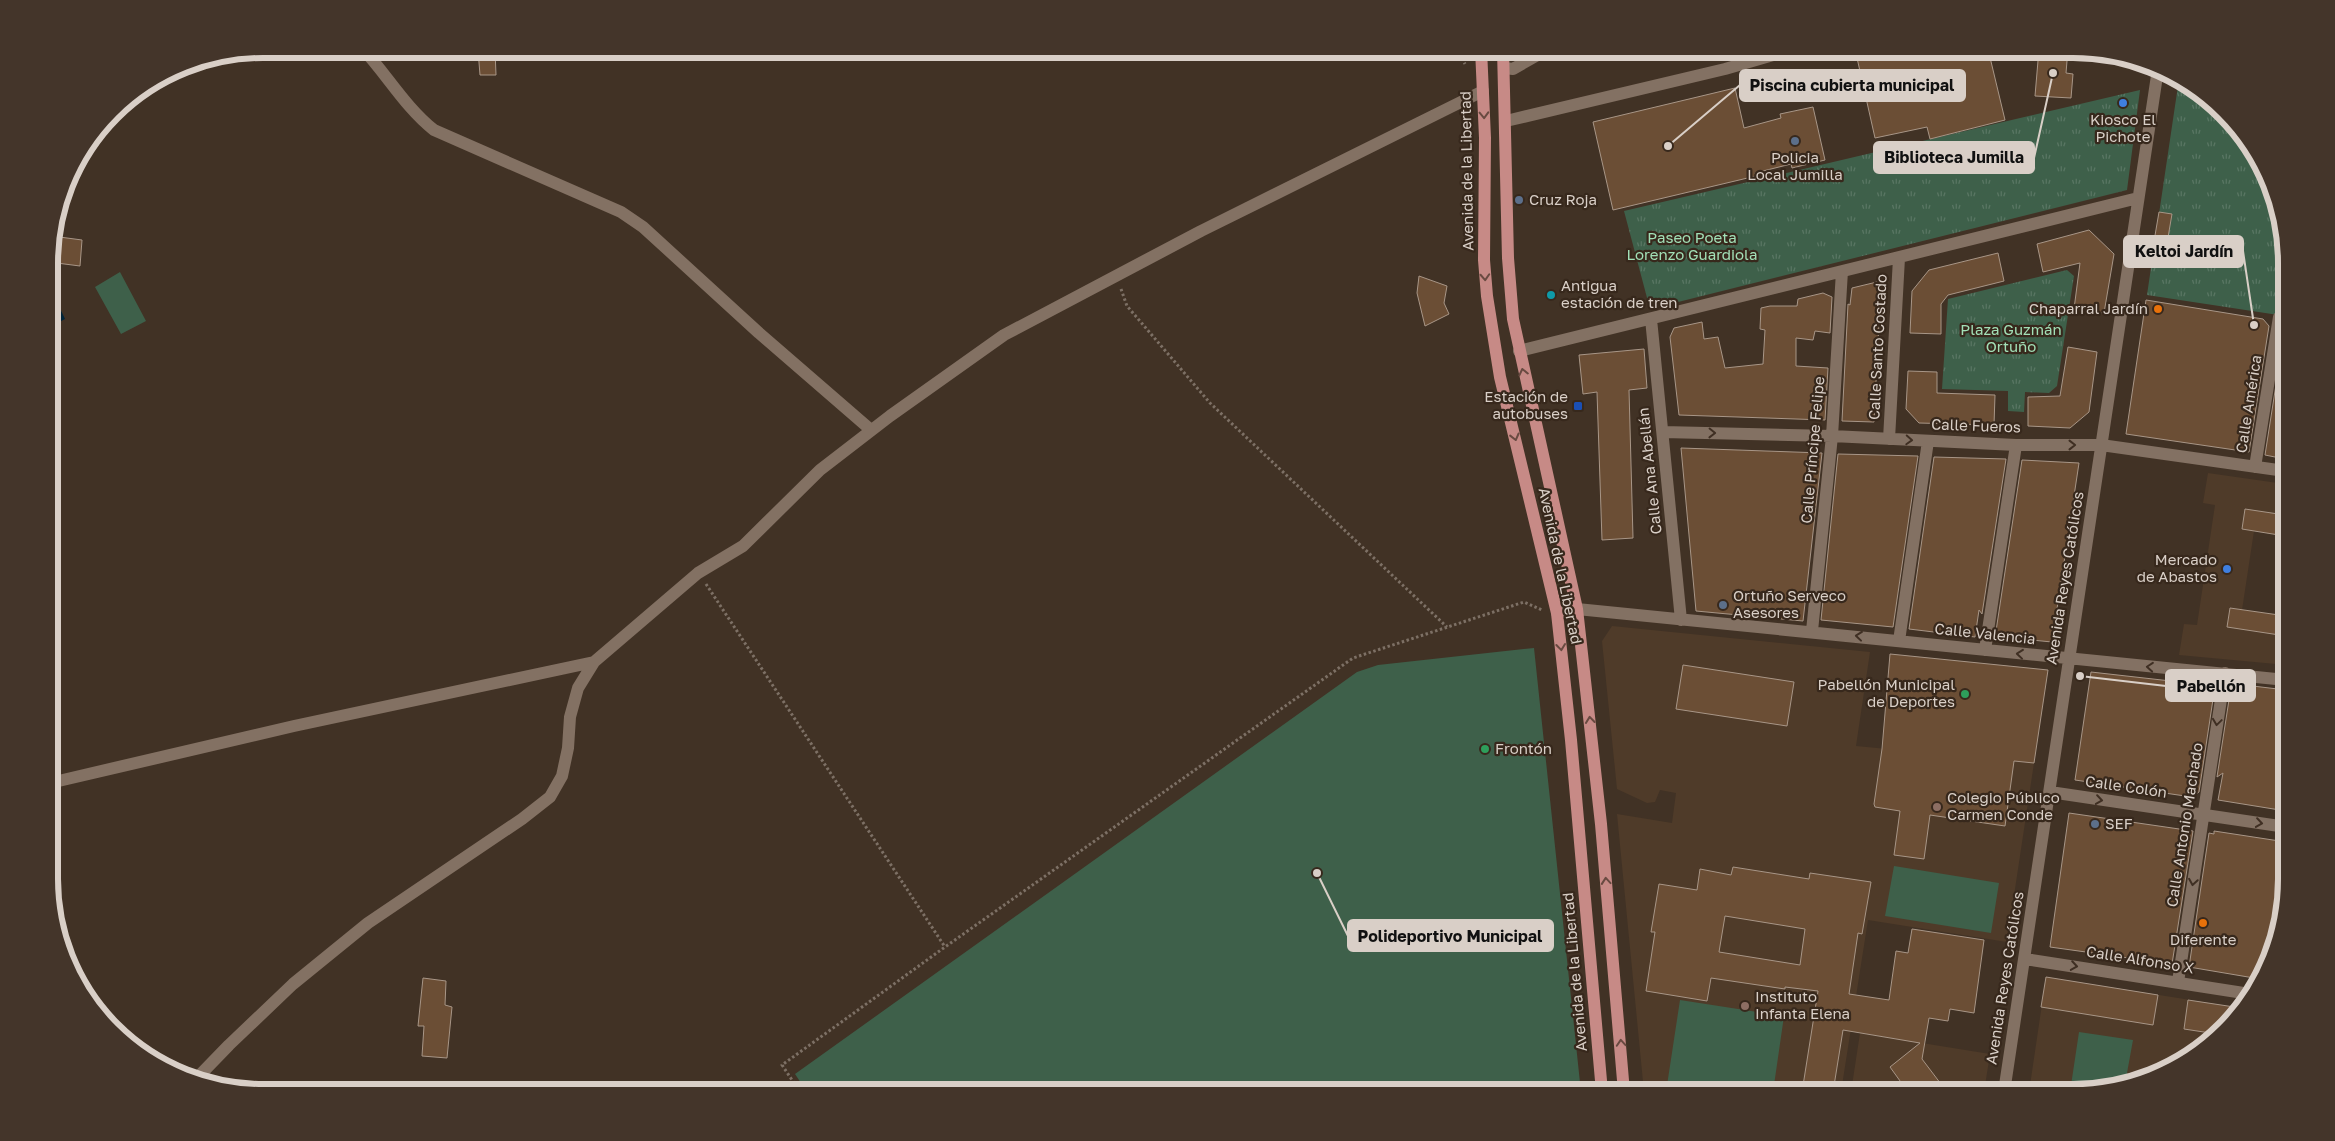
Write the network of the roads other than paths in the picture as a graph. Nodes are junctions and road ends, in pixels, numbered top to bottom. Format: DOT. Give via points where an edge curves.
graph roads {
  1 [pos="371,58"];
  2 [pos="1481,58"];
  3 [pos="1504,58"];
  4 [pos="1532,58"];
  5 [pos="1744,58"];
  6 [pos="1505,68"];
  7 [pos="2157,76"];
  8 [pos="1483,92"];
  9 [pos="1506,121"];
  10 [pos="2138,198"];
  11 [pos="1898,258"];
  12 [pos="1842,271"];
  13 [pos="2278,317"];
  14 [pos="1651,319"];
  15 [pos="1518,351"];
  16 [pos="870,430"];
  17 [pos="1663,432"];
  18 [pos="1832,436"];
  19 [pos="1889,439"];
  20 [pos="1928,441"];
  21 [pos="2016,444"];
  22 [pos="2101,445"];
  23 [pos="2255,466"];
  24 [pos="2278,470"];
  25 [pos="1577,609"];
  26 [pos="1557,613"];
  27 [pos="1681,620"];
  28 [pos="1812,631"];
  29 [pos="1899,641"];
  30 [pos="1985,650"];
  31 [pos="2069,659"];
  32 [pos="594,662"];
  33 [pos="2225,674"];
  34 [pos="2278,679"];
  35 [pos="58,781"];
  36 [pos="2050,792"];
  37 [pos="2204,815"];
  38 [pos="2278,826"];
  39 [pos="2025,959"];
  40 [pos="2178,982"];
  41 [pos="2242,993"];
  42 [pos="201,1074"];
  43 [pos="1601,1084"];
  44 [pos="1623,1084"];
  45 [pos="2005,1084"];
  1 -- 16 [label="street" via="417,116 434,130 612,207 644,227 759,334"];
  2 -- 8 [label="main road, Avenida de la Libertad"];
  3 -- 6 [label="main road"];
  4 -- 6 [label="street" via="1513,69"];
  5 -- 9 [label="street"];
  6 -- 9 [label="main road"];
  7 -- 10 [label="street, Avenida Reyes Católicos"];
  8 -- 16 [label="street" via="1124,271 1004,335"];
  8 -- 26 [label="main road, Avenida de la Libertad, one-way" via="1486,296 1500,377"];
  9 -- 15 [label="main road" via="1508,258"];
  10 -- 11 [label="street"];
  10 -- 22 [label="street, Avenida Reyes Católicos"];
  11 -- 12 [label="street"];
  11 -- 19 [label="street, Calle Santo Costado"];
  12 -- 14 [label="street"];
  12 -- 18 [label="street, Calle Príncipe Felipe"];
  13 -- 23 [label="street, Calle América"];
  14 -- 15 [label="street"];
  14 -- 17 [label="street, Calle Ana Abellán"];
  25 -- 15 [label="main road, one-way"];
  16 -- 32 [label="street" via="820,470 743,546 698,573"];
  17 -- 18 [label="street, Calle Fueros, one-way"];
  17 -- 27 [label="street, Calle Ana Abellán"];
  18 -- 19 [label="street, Calle Fueros"];
  18 -- 28 [label="street, Calle Príncipe Felipe"];
  19 -- 20 [label="street, Calle Fueros, one-way"];
  20 -- 21 [label="street, Calle Fueros"];
  20 -- 29 [label="street"];
  21 -- 22 [label="street, Calle Fueros, one-way"];
  21 -- 30 [label="street"];
  22 -- 23 [label="street, Calle Fueros"];
  22 -- 31 [label="street, Avenida Reyes Católicos"];
  23 -- 24 [label="street, Calle Fueros"];
  25 -- 26 [label="street, Calle Valencia"];
  25 -- 27 [label="street, Calle Valencia"];
  44 -- 25 [label="main road, one-way" via="1601,824"];
  26 -- 43 [label="main road, Avenida de la Libertad, one-way"];
  27 -- 28 [label="street, Calle Valencia"];
  29 -- 28 [label="street, Calle Valencia, one-way"];
  29 -- 30 [label="street, Calle Valencia"];
  31 -- 30 [label="street, Calle Valencia, one-way"];
  33 -- 31 [label="street, Calle Valencia, one-way"];
  31 -- 36 [label="street, Avenida Reyes Católicos"];
  32 -- 35 [label="street" via="294,726"];
  32 -- 42 [label="street" via="578,688 570,717 562,776 550,797 368,923 293,984"];
  33 -- 34 [label="street, Calle Valencia"];
  33 -- 37 [label="street, Calle Antonio Machado, one-way"];
  36 -- 37 [label="street, Calle Colón, one-way"];
  36 -- 39 [label="street, Avenida Reyes Católicos"];
  37 -- 38 [label="street, Calle Colón, one-way"];
  37 -- 40 [label="street, Calle Antonio Machado, one-way"];
  39 -- 40 [label="street, Calle Alfonso X, one-way"];
  39 -- 45 [label="street, Avenida Reyes Católicos"];
  40 -- 41 [label="street, Calle Alfonso X"];
}
